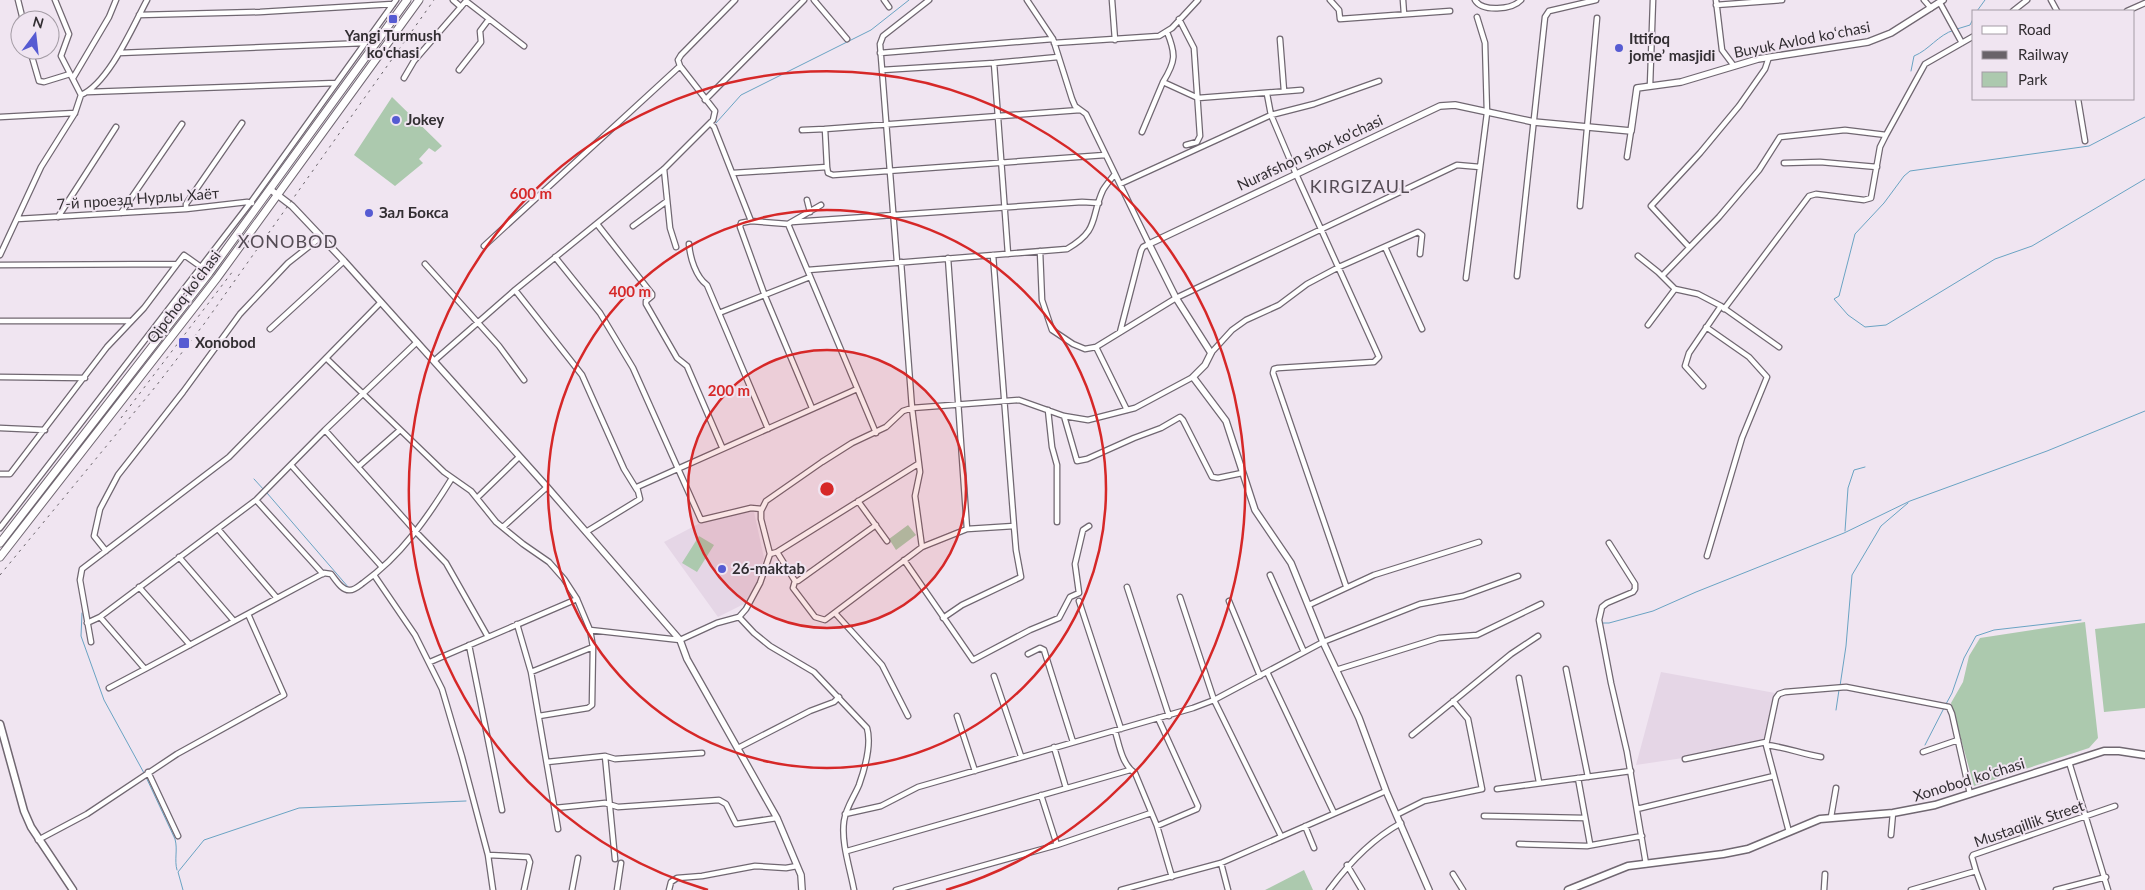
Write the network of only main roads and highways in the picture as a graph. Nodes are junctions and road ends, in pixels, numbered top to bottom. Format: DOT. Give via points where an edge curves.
graph roads {
  1 [pos="407,0"];
  2 [pos="419,0"];
  3 [pos="0,543"];
  4 [pos="0,557"];
  5 [pos="0,724"];
  6 [pos="2145,756"];
  7 [pos="1573,889"];
  8 [pos="73,890"];
  1 -- 3 [label="main road, Qipchoq ko'chasi" via="259,207"];
  2 -- 4 [label="main road, Qipchoq ko'chasi" via="278,196"];
  5 -- 8 [label="main road" via="24,811 38,840"];
  6 -- 7 [label="main road, Xonobod koʻchasi" via="2112,750 1935,805 1893,814 1831,817 1740,851 1619,868"];
}
